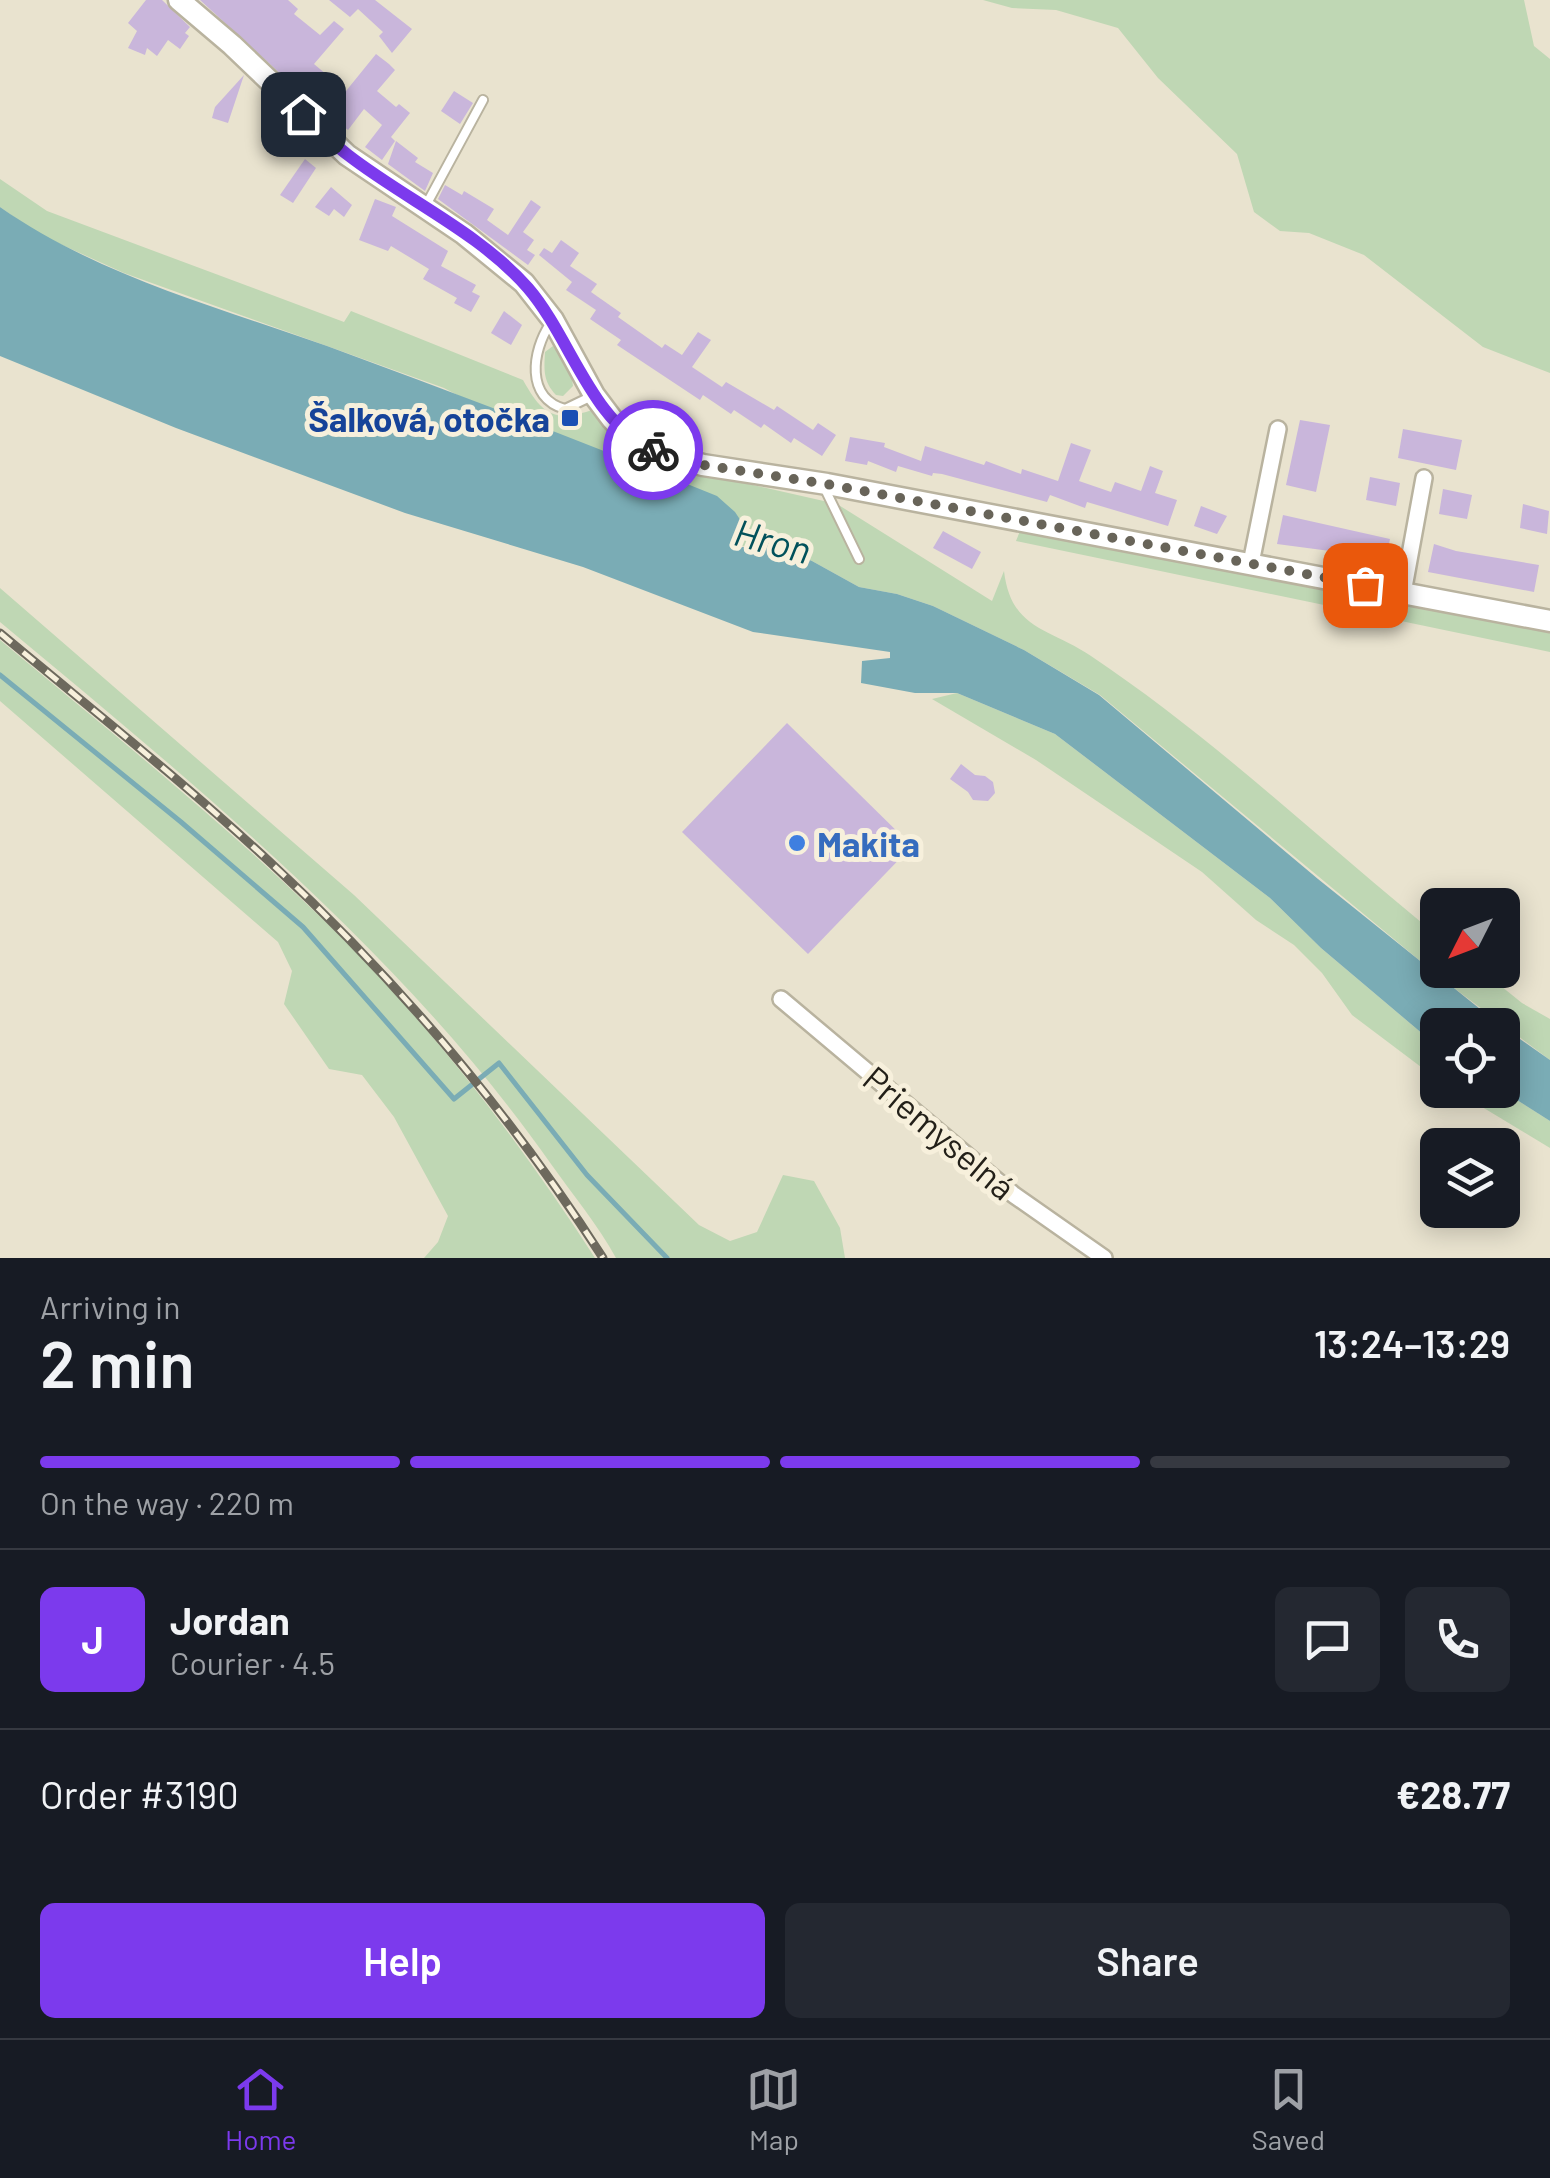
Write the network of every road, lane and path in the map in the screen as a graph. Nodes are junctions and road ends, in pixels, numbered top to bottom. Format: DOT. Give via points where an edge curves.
graph roads {
  1 [pos="179,0"];
  2 [pos="483,100"];
  3 [pos="424,206"];
  4 [pos="553,320"];
  5 [pos="594,394"];
  6 [pos="1278,429"];
  7 [pos="1424,478"];
  8 [pos="823,484"];
  9 [pos="859,560"];
  10 [pos="1250,564"];
  11 [pos="1403,593"];
  12 [pos="1550,621"];
  13 [pos="781,999"];
  14 [pos="1084,1253"];
  15 [pos="1104,1258"];
  1 -- 3 [label="street" via="347,155"];
  2 -- 3 [label="lane"];
  3 -- 4 [label="street" via="499,260"];
  4 -- 5 [label="street"];
  4 -- 5 [label="lane" via="535,364 545,400 565,409"];
  5 -- 8 [label="street" via="626,434 660,453"];
  6 -- 10 [label="street"];
  7 -- 11 [label="street"];
  8 -- 9 [label="lane"];
  8 -- 10 [label="street"];
  10 -- 11 [label="street"];
  11 -- 12 [label="street"];
  13 -- 14 [label="street, Priemyselná"];
  14 -- 15 [label="street, Priemyselná"];
}
